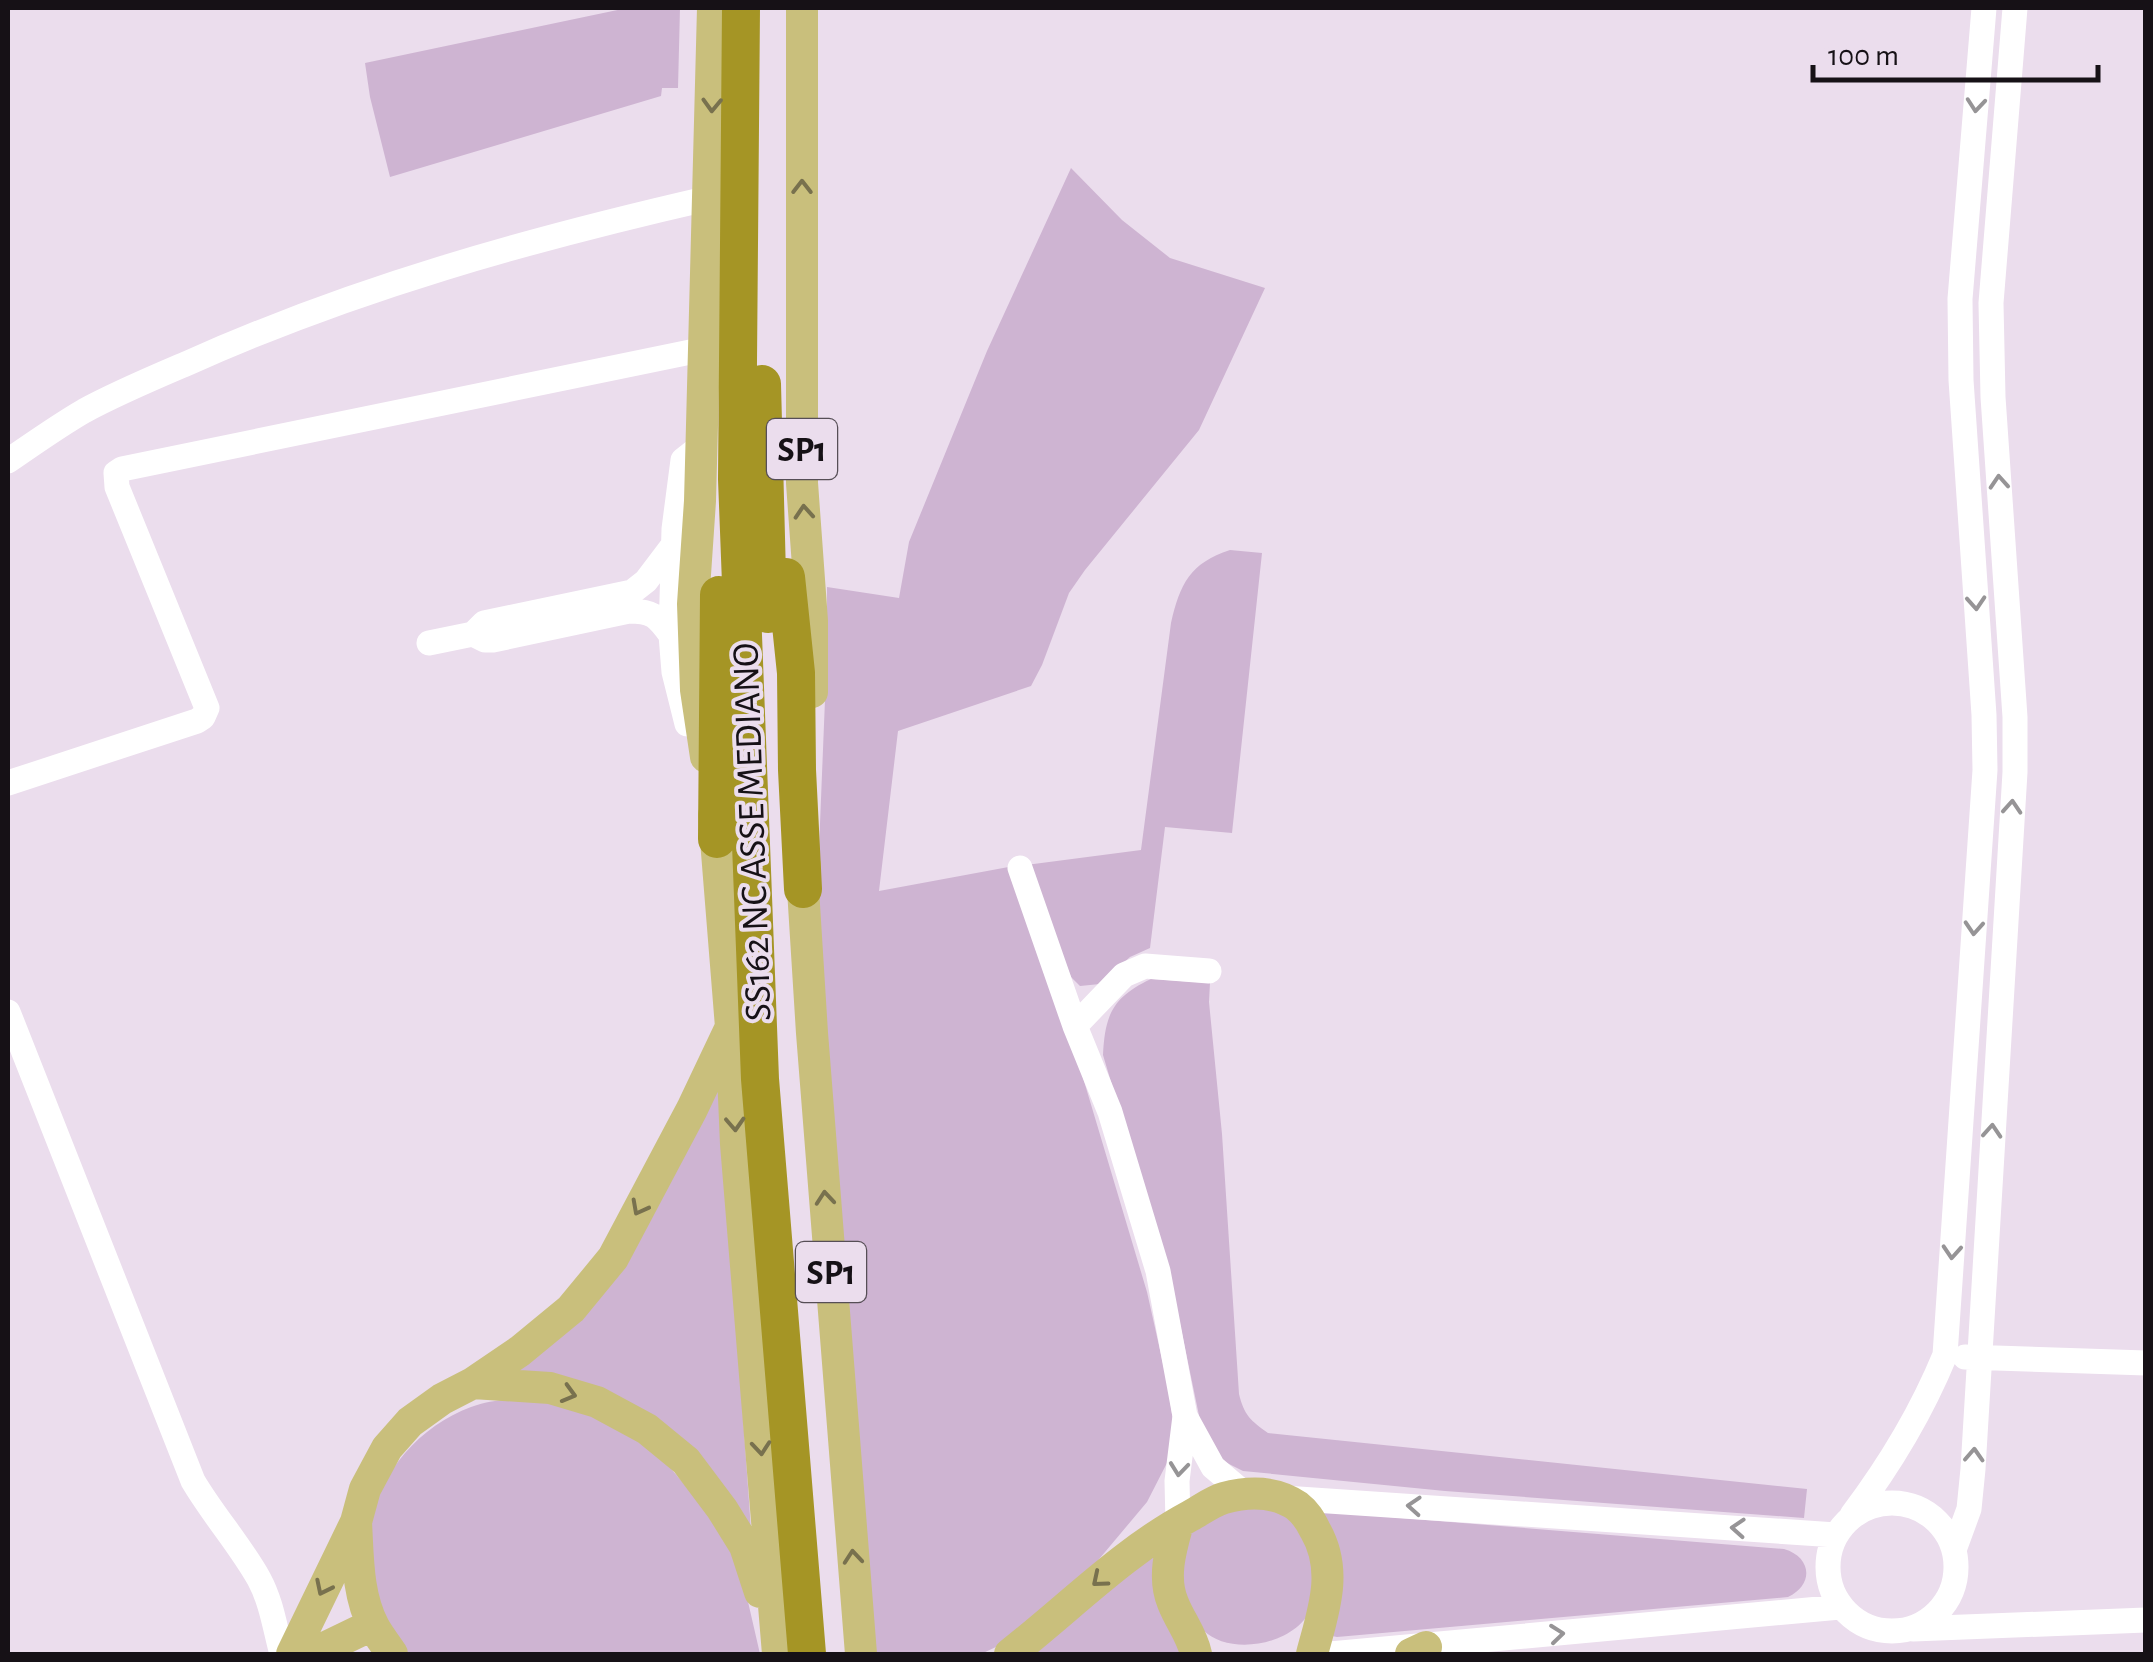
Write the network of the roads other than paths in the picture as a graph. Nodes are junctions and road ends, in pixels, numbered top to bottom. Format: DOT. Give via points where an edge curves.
graph roads {
  1 [pos="713,8"];
  2 [pos="741,8"];
  3 [pos="765,8"];
  4 [pos="802,8"];
  5 [pos="1984,8"];
  6 [pos="2015,8"];
  7 [pos="710,198"];
  8 [pos="760,323"];
  9 [pos="705,349"];
  10 [pos="702,445"];
  11 [pos="8,461"];
  12 [pos="736,479"];
  13 [pos="674,544"];
  14 [pos="473,634"];
  15 [pos="672,635"];
  16 [pos="430,643"];
  17 [pos="8,783"];
  18 [pos="710,790"];
  19 [pos="718,839"];
  20 [pos="1020,868"];
  21 [pos="803,889"];
  22 [pos="1209,970"];
  23 [pos="8,1012"];
  24 [pos="1075,1026"];
  25 [pos="730,1027"];
  26 [pos="1946,1354"];
  27 [pos="1978,1359"];
  28 [pos="2146,1363"];
  29 [pos="473,1383"];
  30 [pos="1185,1416"];
  31 [pos="1246,1495"];
  32 [pos="1284,1498"];
  33 [pos="356,1522"];
  34 [pos="1178,1522"];
  35 [pos="1844,1525"];
  36 [pos="1954,1550"];
  37 [pos="1840,1606"];
  38 [pos="2146,1620"];
  39 [pos="372,1624"];
  40 [pos="1908,1630"];
  41 [pos="787,1650"];
  42 [pos="1418,1651"];
  43 [pos="282,1654"];
  44 [pos="292,1654"];
  45 [pos="312,1654"];
  46 [pos="392,1654"];
  47 [pos="832,1654"];
  48 [pos="861,1654"];
  49 [pos="1010,1654"];
  50 [pos="1196,1654"];
  51 [pos="1312,1654"];
  52 [pos="1330,1654"];
  1 -- 7 [label="main road, SP1, one-way"];
  2 -- 12 [label="highway, SS162 NC ASSE MEDIANO"];
  3 -- 8 [label="highway, SS162 NC ASSE MEDIANO"];
  21 -- 4 [label="main road, SP1, one-way" via="812,621 802,483"];
  5 -- 26 [label="street, one-way" via="1960,299 1985,770"];
  27 -- 6 [label="street, one-way" via="2014,772 1990,303"];
  7 -- 9 [label="main road, SP1"];
  7 -- 11 [label="street" via="575,229 376,288 118,394"];
  8 -- 21 [label="highway" via="796,673"];
  8 -- 47 [label="highway, SS162 NC ASSE MEDIANO" via="785,1068"];
  9 -- 10 [label="main road, SP1"];
  9 -- 17 [label="street" via="116,473 207,708 197,721"];
  10 -- 13 [label="street" via="684,460"];
  10 -- 18 [label="main road, SP1" via="693,604"];
  12 -- 19 [label="highway" via="717,604"];
  12 -- 41 [label="highway, SS162 NC ASSE MEDIANO"];
  13 -- 14 [label="street" via="632,592 484,622"];
  13 -- 15 [label="street"];
  14 -- 15 [label="street" via="493,640 644,611"];
  14 -- 16 [label="street"];
  15 -- 18 [label="street" via="691,753"];
  18 -- 19 [label="main road, SP1"];
  19 -- 25 [label="main road, SP1"];
  20 -- 24 [label="street"];
  48 -- 21 [label="main road, SP1, one-way"];
  22 -- 24 [label="street" via="1145,966 1124,975"];
  23 -- 43 [label="street" via="193,1480 260,1581"];
  24 -- 30 [label="street" via="1110,1112 1158,1271"];
  25 -- 29 [label="main road, one-way" via="613,1258 571,1308"];
  25 -- 41 [label="main road, SP1, one-way"];
  26 -- 27 [label="street"];
  26 -- 35 [label="street" via="1881,1476"];
  27 -- 28 [label="street"];
  36 -- 27 [label="street, one-way" via="1969,1509"];
  29 -- 33 [label="main road" via="410,1422 386,1448"];
  29 -- 41 [label="main road, one-way" via="550,1388 597,1402 648,1429 686,1461 744,1546"];
  30 -- 31 [label="street" via="1213,1467"];
  30 -- 34 [label="street, one-way"];
  31 -- 32 [label="main road"];
  31 -- 34 [label="main road" via="1222,1498"];
  35 -- 32 [label="street, one-way"];
  32 -- 51 [label="main road" via="1306,1513 1328,1564 1329,1588"];
  33 -- 39 [label="main road" via="360,1584"];
  33 -- 44 [label="main road, one-way"];
  34 -- 49 [label="main road, one-way" via="1124,1558"];
  34 -- 50 [label="main road" via="1168,1585"];
  35 -- 36 [label="street" via="1871,1506 1912,1506 1946,1531"];
  35 -- 37 [label="street" via="1827,1571"];
  36 -- 40 [label="street" via="1952,1590 1942,1608"];
  37 -- 40 [label="street" via="1871,1628"];
  42 -- 37 [label="street, one-way"];
  38 -- 40 [label="street"];
  39 -- 45 [label="main road"];
  39 -- 46 [label="main road"];
  42 -- 52 [label="street"];
}
